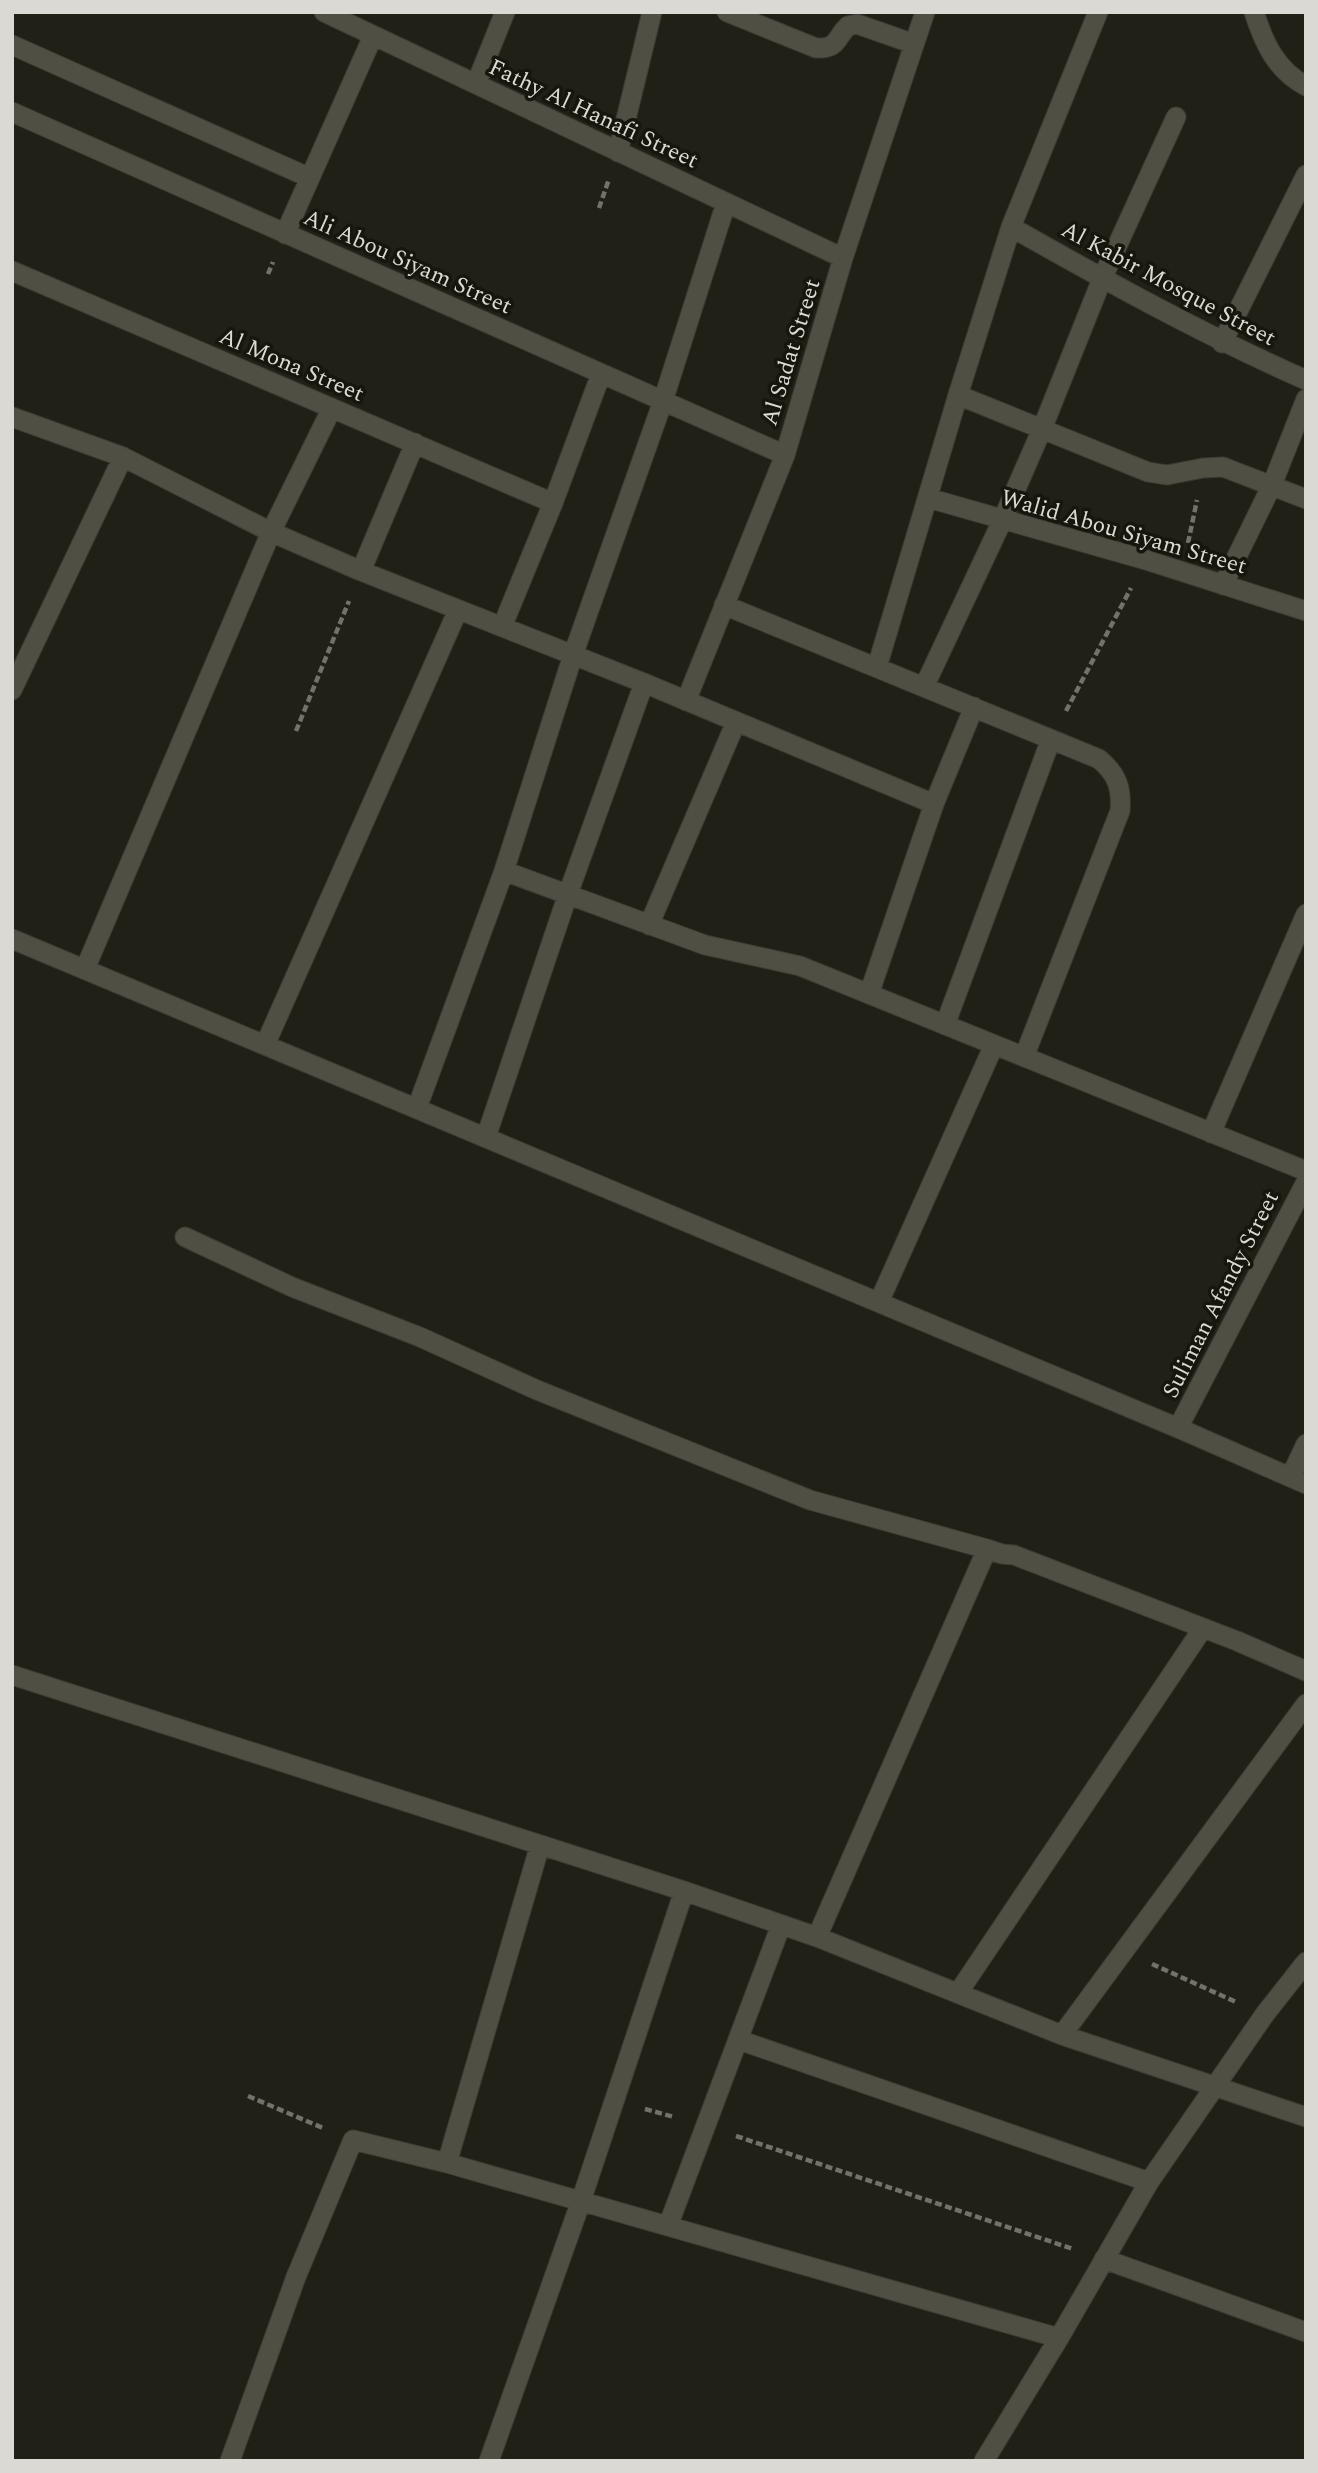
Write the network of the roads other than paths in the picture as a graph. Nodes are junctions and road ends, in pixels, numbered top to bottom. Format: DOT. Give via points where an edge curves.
graph roads {
  1 [pos="324,12"];
  2 [pos="505,12"];
  3 [pos="652,12"];
  4 [pos="727,12"];
  5 [pos="925,12"];
  6 [pos="1098,12"];
  7 [pos="1254,12"];
  8 [pos="373,36"];
  9 [pos="914,44"];
  10 [pos="12,45"];
  11 [pos="476,84"];
  12 [pos="1306,86"];
  13 [pos="12,112"];
  14 [pos="1176,117"];
  15 [pos="618,152"];
  16 [pos="1306,175"];
  17 [pos="308,177"];
  18 [pos="726,203"];
  19 [pos="1011,227"];
  20 [pos="285,234"];
  21 [pos="843,258"];
  22 [pos="12,271"];
  23 [pos="1102,279"];
  24 [pos="1222,342"];
  25 [pos="601,374"];
  26 [pos="1306,380"];
  27 [pos="958,395"];
  28 [pos="1306,399"];
  29 [pos="663,401"];
  30 [pos="332,408"];
  31 [pos="12,417"];
  32 [pos="1042,429"];
  33 [pos="415,443"];
  34 [pos="785,455"];
  35 [pos="123,457"];
  36 [pos="1272,485"];
  37 [pos="928,498"];
  38 [pos="1306,499"];
  39 [pos="553,503"];
  40 [pos="1002,521"];
  41 [pos="271,532"];
  42 [pos="361,571"];
  43 [pos="1223,585"];
  44 [pos="724,606"];
  45 [pos="458,610"];
  46 [pos="1306,611"];
  47 [pos="502,627"];
  48 [pos="573,654"];
  49 [pos="877,667"];
  50 [pos="644,683"];
  51 [pos="924,687"];
  52 [pos="12,690"];
  53 [pos="686,701"];
  54 [pos="974,708"];
  55 [pos="736,722"];
  56 [pos="1051,739"];
  57 [pos="934,804"];
  58 [pos="505,871"];
  59 [pos="568,894"];
  60 [pos="1306,914"];
  61 [pos="649,925"];
  62 [pos="12,939"];
  63 [pos="85,969"];
  64 [pos="869,994"];
  65 [pos="945,1025"];
  66 [pos="265,1045"];
  67 [pos="994,1045"];
  68 [pos="1024,1057"];
  69 [pos="417,1108"];
  70 [pos="1211,1133"];
  71 [pos="486,1137"];
  72 [pos="1306,1171"];
  73 [pos="1306,1182"];
  74 [pos="185,1237"];
  75 [pos="879,1302"];
  76 [pos="1178,1428"];
  77 [pos="1306,1444"];
  78 [pos="1298,1480"];
  79 [pos="987,1549"];
  80 [pos="1203,1628"];
  81 [pos="1306,1671"];
  82 [pos="12,1675"];
  83 [pos="1306,1704"];
  84 [pos="540,1845"];
  85 [pos="684,1891"];
  86 [pos="781,1925"];
  87 [pos="817,1937"];
  88 [pos="1306,1962"];
  89 [pos="958,1993"];
  90 [pos="1062,2035"];
  91 [pos="739,2040"];
  92 [pos="1215,2087"];
  93 [pos="1306,2117"];
  94 [pos="447,2163"];
  95 [pos="1149,2182"];
  96 [pos="581,2201"];
  97 [pos="668,2226"];
  98 [pos="1104,2259"];
  99 [pos="1306,2332"];
  100 [pos="1059,2338"];
  101 [pos="229,2461"];
  102 [pos="489,2461"];
  103 [pos="984,2461"];
  1 -- 8 [label="street, Fathy Al Hanafi Street"];
  2 -- 11 [label="street"];
  3 -- 15 [label="street"];
  4 -- 9 [label="street" via="816,48 828,48 848,26 857,24"];
  5 -- 9 [label="street, Al Sadat Street"];
  6 -- 19 [label="street"];
  7 -- 12 [label="street" via="1274,60"];
  8 -- 11 [label="street, Fathy Al Hanafi Street"];
  8 -- 17 [label="street"];
  9 -- 21 [label="street, Al Sadat Street"];
  10 -- 17 [label="street"];
  11 -- 15 [label="street, Fathy Al Hanafi Street"];
  13 -- 20 [label="street, Ali Abou Siyam Street"];
  14 -- 23 [label="street"];
  15 -- 18 [label="street, Fathy Al Hanafi Street"];
  16 -- 24 [label="street"];
  17 -- 20 [label="street"];
  18 -- 21 [label="street, Fathy Al Hanafi Street"];
  18 -- 29 [label="street"];
  19 -- 23 [label="street, Al Kabir Mosque Street"];
  19 -- 27 [label="street"];
  20 -- 25 [label="street, Ali Abou Siyam Street"];
  21 -- 34 [label="street, Al Sadat Street"];
  22 -- 30 [label="street, Al Mona Street"];
  23 -- 24 [label="street, Al Kabir Mosque Street"];
  23 -- 32 [label="street"];
  24 -- 26 [label="street, Al Kabir Mosque Street"];
  25 -- 29 [label="street, Ali Abou Siyam Street"];
  25 -- 39 [label="street"];
  27 -- 32 [label="street"];
  27 -- 37 [label="street"];
  28 -- 36 [label="street"];
  29 -- 34 [label="street, Ali Abou Siyam Street"];
  29 -- 48 [label="street"];
  30 -- 33 [label="street, Al Mona Street"];
  30 -- 41 [label="street"];
  31 -- 35 [label="street"];
  32 -- 36 [label="street" via="1148,472 1167,475 1223,467"];
  32 -- 40 [label="street"];
  33 -- 39 [label="street, Al Mona Street"];
  33 -- 42 [label="street"];
  34 -- 44 [label="street, Al Sadat Street"];
  35 -- 41 [label="street"];
  35 -- 52 [label="street"];
  36 -- 38 [label="street"];
  36 -- 43 [label="street"];
  37 -- 40 [label="street, Walid Abou Siyam Street"];
  37 -- 49 [label="street"];
  39 -- 47 [label="street"];
  40 -- 43 [label="street, Walid Abou Siyam Street"];
  40 -- 51 [label="street"];
  41 -- 42 [label="street"];
  41 -- 63 [label="street"];
  42 -- 45 [label="street"];
  43 -- 46 [label="street, Walid Abou Siyam Street"];
  44 -- 49 [label="street"];
  44 -- 53 [label="street, Al Sadat Street"];
  45 -- 47 [label="street"];
  45 -- 66 [label="street"];
  47 -- 48 [label="street"];
  48 -- 50 [label="street"];
  48 -- 58 [label="street"];
  49 -- 51 [label="street"];
  50 -- 53 [label="street"];
  50 -- 59 [label="street"];
  51 -- 54 [label="street"];
  53 -- 55 [label="street"];
  54 -- 56 [label="street"];
  54 -- 57 [label="street"];
  55 -- 57 [label="street"];
  55 -- 61 [label="street"];
  56 -- 65 [label="street"];
  56 -- 68 [label="street" via="1099,759 1118,782 1121,796 1115,826"];
  57 -- 64 [label="street"];
  58 -- 59 [label="street"];
  58 -- 69 [label="street"];
  59 -- 61 [label="street"];
  59 -- 71 [label="street"];
  60 -- 70 [label="street"];
  61 -- 64 [label="street" via="705,945 800,966"];
  62 -- 63 [label="street"];
  63 -- 66 [label="street"];
  64 -- 65 [label="street"];
  65 -- 67 [label="street"];
  66 -- 69 [label="street"];
  67 -- 68 [label="street"];
  67 -- 75 [label="street"];
  68 -- 70 [label="street"];
  69 -- 71 [label="street"];
  70 -- 72 [label="street"];
  71 -- 75 [label="street"];
  73 -- 76 [label="street, Suliman Afandy Street"];
  74 -- 79 [label="street" via="292,1287 810,1500"];
  75 -- 76 [label="street"];
  76 -- 78 [label="street"];
  77 -- 78 [label="street"];
  79 -- 80 [label="street" via="1014,1555"];
  79 -- 87 [label="street"];
  80 -- 81 [label="street"];
  80 -- 89 [label="street"];
  82 -- 84 [label="street"];
  83 -- 90 [label="street"];
  84 -- 85 [label="street"];
  84 -- 94 [label="street"];
  85 -- 86 [label="street"];
  85 -- 96 [label="street"];
  86 -- 87 [label="street"];
  86 -- 91 [label="street"];
  87 -- 89 [label="street"];
  88 -- 92 [label="street"];
  89 -- 90 [label="street"];
  90 -- 92 [label="street"];
  91 -- 95 [label="street"];
  91 -- 97 [label="street"];
  92 -- 93 [label="street"];
  92 -- 95 [label="street"];
  94 -- 96 [label="street"];
  94 -- 101 [label="street" via="353,2140 296,2277"];
  95 -- 98 [label="street"];
  96 -- 97 [label="street"];
  96 -- 102 [label="street"];
  97 -- 100 [label="street"];
  98 -- 99 [label="street"];
  98 -- 100 [label="street"];
  100 -- 103 [label="street"];
}
